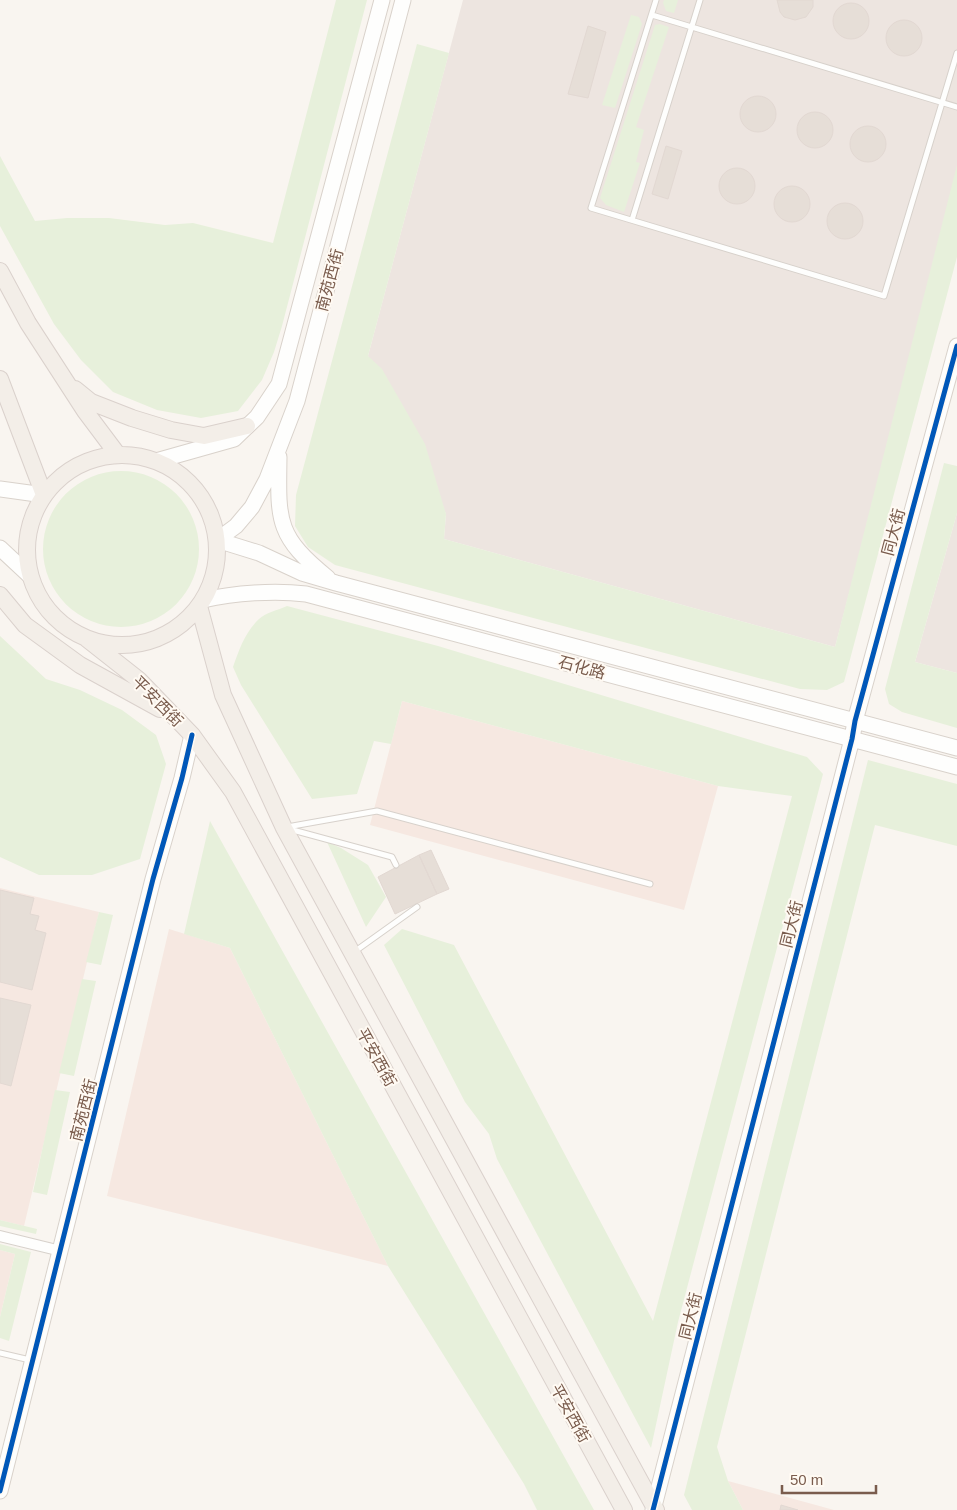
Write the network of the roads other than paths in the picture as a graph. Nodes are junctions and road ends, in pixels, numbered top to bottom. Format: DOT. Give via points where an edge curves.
graph roads {
  1 [pos="382,0"];
  2 [pos="403,0"];
  3 [pos="656,0"];
  4 [pos="700,0"];
  5 [pos="652,15"];
  6 [pos="692,27"];
  7 [pos="957,53"];
  8 [pos="942,103"];
  9 [pos="957,108"];
  10 [pos="632,220"];
  11 [pos="0,270"];
  12 [pos="957,346"];
  13 [pos="0,379"];
  14 [pos="65,381"];
  15 [pos="247,426"];
  16 [pos="280,445"];
  17 [pos="118,455"];
  18 [pos="156,461"];
  19 [pos="0,489"];
  20 [pos="44,495"];
  21 [pos="217,540"];
  22 [pos="0,548"];
  23 [pos="30,576"];
  24 [pos="336,583"];
  25 [pos="0,595"];
  26 [pos="201,603"];
  27 [pos="87,639"];
  28 [pos="174,716"];
  29 [pos="855,721"];
  30 [pos="192,735"];
  31 [pos="852,739"];
  32 [pos="957,748"];
  33 [pos="957,767"];
  34 [pos="284,828"];
  35 [pos="396,865"];
  36 [pos="650,884"];
  37 [pos="416,907"];
  38 [pos="351,954"];
  39 [pos="0,1236"];
  40 [pos="61,1250"];
  41 [pos="0,1353"];
  42 [pos="33,1361"];
  43 [pos="0,1491"];
  44 [pos="654,1508"];
  45 [pos="624,1510"];
  1 -- 15 [label="main road, 南苑西街" via="279,384"];
  2 -- 16 [label="main road, 南苑西街" via="296,401"];
  3 -- 5 [label="lane"];
  4 -- 6 [label="lane"];
  5 -- 6 [label="lane"];
  5 -- 10 [label="lane" via="591,208"];
  6 -- 8 [label="lane"];
  6 -- 10 [label="lane"];
  7 -- 8 [label="lane"];
  8 -- 9 [label="lane"];
  8 -- 10 [label="lane" via="884,296"];
  11 -- 14 [label="main road" via="28,323"];
  12 -- 29 [label="main road, 同大街"];
  13 -- 20 [label="main road"];
  14 -- 15 [label="main road" via="91,402 171,430 204,436"];
  14 -- 17 [label="main road"];
  15 -- 18 [label="main road, 南苑西街" via="234,438"];
  16 -- 21 [label="main road, 南苑西街" via="252,507 236,526"];
  16 -- 24 [label="main road" via="278,499 281,524 306,560"];
  17 -- 18 [label="main road"];
  17 -- 20 [label="main road" via="90,461 64,474"];
  18 -- 21 [label="main road" via="177,472 195,489 208,509"];
  19 -- 20 [label="main road"];
  20 -- 23 [label="main road" via="32,520 27,548"];
  21 -- 24 [label="main road, 石化路" via="258,553 302,574"];
  21 -- 26 [label="main road" via="216,564"];
  22 -- 23 [label="main road"];
  23 -- 27 [label="main road" via="42,602 62,624"];
  24 -- 29 [label="main road, 石化路"];
  25 -- 28 [label="main road" via="26,625 80,665"];
  26 -- 27 [label="main road" via="177,628 149,642 117,646"];
  26 -- 31 [label="main road, 石化路" via="217,597 286,591 306,594"];
  26 -- 34 [label="main road, 平安西街" via="223,695"];
  27 -- 28 [label="main road, 平安西街" via="139,680"];
  28 -- 30 [label="main road, 平安西街"];
  29 -- 31 [label="main road, 同大街"];
  29 -- 32 [label="main road, 石化路"];
  30 -- 40 [label="main road, 南苑西街"];
  30 -- 45 [label="main road, 平安西街" via="233,792"];
  31 -- 33 [label="main road, 石化路"];
  31 -- 44 [label="main road, 同大街"];
  34 -- 35 [label="lane" via="392,857"];
  34 -- 36 [label="lane" via="377,811"];
  34 -- 38 [label="main road, 平安西街"];
  37 -- 38 [label="lane"];
  38 -- 44 [label="main road, 平安西街"];
  39 -- 40 [label="street"];
  40 -- 42 [label="main road, 南苑西街"];
  41 -- 42 [label="lane"];
  42 -- 43 [label="main road, 南苑西街"];
}
